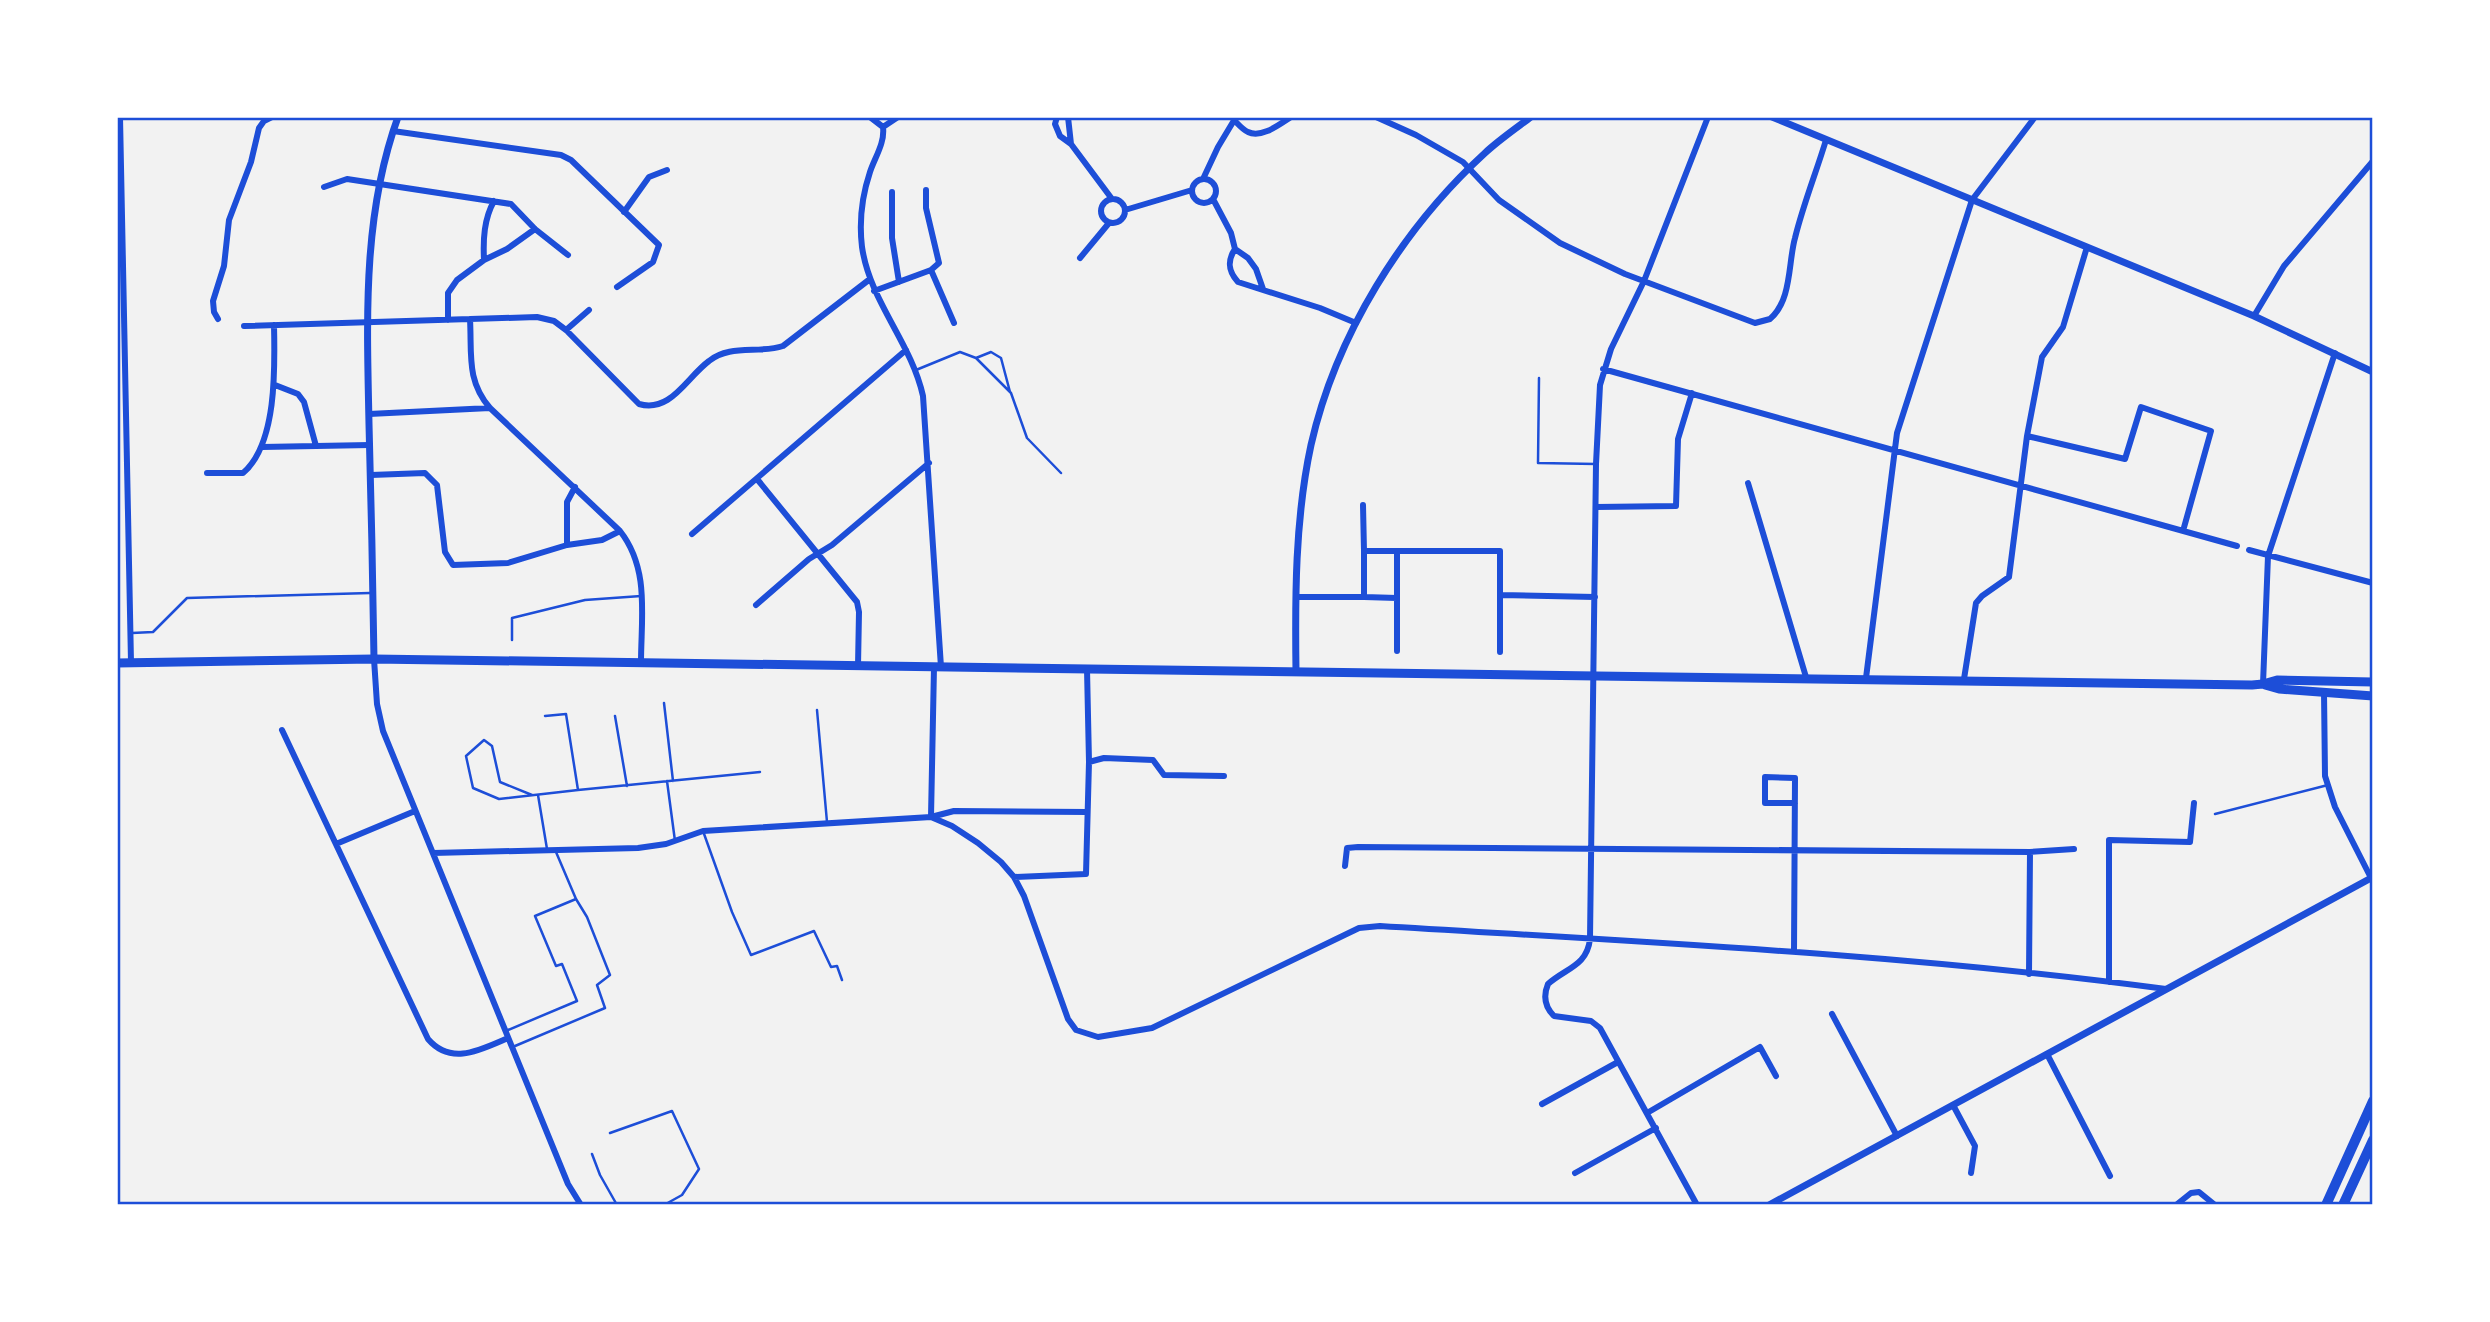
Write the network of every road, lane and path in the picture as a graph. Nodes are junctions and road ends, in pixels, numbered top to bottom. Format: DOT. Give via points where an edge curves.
graph roads {
  1 [pos="120,117"];
  2 [pos="272,117"];
  3 [pos="398,117"];
  4 [pos="870,117"];
  5 [pos="898,117"];
  6 [pos="1056,117"];
  7 [pos="1068,117"];
  8 [pos="1276,117"];
  9 [pos="1291,117"];
  10 [pos="1376,117"];
  11 [pos="1531,117"];
  12 [pos="1708,117"];
  13 [pos="1772,117"];
  14 [pos="2035,117"];
  15 [pos="1235,119"];
  16 [pos="1389,120"];
  17 [pos="1283,122"];
  18 [pos="883,127"];
  19 [pos="393,131"];
  20 [pos="1826,140"];
  21 [pos="1071,144"];
  22 [pos="2373,161"];
  23 [pos="1469,169"];
  24 [pos="667,170"];
  25 [pos="1203,179"];
  26 [pos="379,185"];
  27 [pos="324,187"];
  28 [pos="926,190"];
  29 [pos="1192,190"];
  30 [pos="892,192"];
  31 [pos="1112,199"];
  32 [pos="1213,199"];
  33 [pos="494,201"];
  34 [pos="1972,201"];
  35 [pos="1125,210"];
  36 [pos="624,212"];
  37 [pos="1109,223"];
  38 [pos="536,229"];
  39 [pos="2087,247"];
  40 [pos="1234,249"];
  41 [pos="568,255"];
  42 [pos="1080,258"];
  43 [pos="484,260"];
  44 [pos="931,270"];
  45 [pos="870,279"];
  46 [pos="1644,281"];
  47 [pos="899,282"];
  48 [pos="617,287"];
  49 [pos="1263,289"];
  50 [pos="874,291"];
  51 [pos="589,310"];
  52 [pos="2254,316"];
  53 [pos="218,319"];
  54 [pos="470,319"];
  55 [pos="448,320"];
  56 [pos="367,323"];
  57 [pos="954,323"];
  58 [pos="1356,323"];
  59 [pos="274,325"];
  60 [pos="244,326"];
  61 [pos="124,330"];
  62 [pos="566,330"];
  63 [pos="906,350"];
  64 [pos="2334,353"];
  65 [pos="976,358"];
  66 [pos="1603,369"];
  67 [pos="916,370"];
  68 [pos="2373,372"];
  69 [pos="1539,378"];
  70 [pos="275,385"];
  71 [pos="1011,393"];
  72 [pos="1692,393"];
  73 [pos="490,408"];
  74 [pos="369,414"];
  75 [pos="2027,436"];
  76 [pos="370,444"];
  77 [pos="316,446"];
  78 [pos="262,447"];
  79 [pos="1893,449"];
  80 [pos="929,463"];
  81 [pos="1596,464"];
  82 [pos="207,473"];
  83 [pos="1061,473"];
  84 [pos="371,475"];
  85 [pos="757,479"];
  86 [pos="1748,483"];
  87 [pos="2021,485"];
  88 [pos="575,487"];
  89 [pos="1363,505"];
  90 [pos="1596,507"];
  91 [pos="620,530"];
  92 [pos="2183,531"];
  93 [pos="692,534"];
  94 [pos="567,545"];
  95 [pos="2237,546"];
  96 [pos="2249,550"];
  97 [pos="1364,551"];
  98 [pos="1397,551"];
  99 [pos="819,553"];
  100 [pos="2268,556"];
  101 [pos="2373,583"];
  102 [pos="373,593"];
  103 [pos="1500,595"];
  104 [pos="642,596"];
  105 [pos="1297,597"];
  106 [pos="1364,597"];
  107 [pos="1595,597"];
  108 [pos="1397,598"];
  109 [pos="756,605"];
  110 [pos="131,633"];
  111 [pos="512,640"];
  112 [pos="1397,650"];
  113 [pos="1500,652"];
  114 [pos="374,659"];
  115 [pos="131,662"];
  116 [pos="117,663"];
  117 [pos="642,663"];
  118 [pos="858,666"];
  119 [pos="937,667"];
  120 [pos="1087,669"];
  121 [pos="1296,672"];
  122 [pos="1595,675"];
  123 [pos="1806,677"];
  124 [pos="1866,678"];
  125 [pos="1964,679"];
  126 [pos="2373,682"];
  127 [pos="2263,684"];
  128 [pos="2324,692"];
  129 [pos="2373,696"];
  130 [pos="664,703"];
  131 [pos="817,710"];
  132 [pos="545,716"];
  133 [pos="615,716"];
  134 [pos="282,730"];
  135 [pos="1089,762"];
  136 [pos="760,772"];
  137 [pos="1224,776"];
  138 [pos="673,781"];
  139 [pos="667,782"];
  140 [pos="2328,785"];
  141 [pos="627,786"];
  142 [pos="578,790"];
  143 [pos="538,794"];
  144 [pos="532,795"];
  145 [pos="1795,803"];
  146 [pos="2194,803"];
  147 [pos="415,811"];
  148 [pos="1087,812"];
  149 [pos="2215,814"];
  150 [pos="931,817"];
  151 [pos="827,822"];
  152 [pos="703,831"];
  153 [pos="675,841"];
  154 [pos="336,844"];
  155 [pos="1592,848"];
  156 [pos="551,849"];
  157 [pos="2074,849"];
  158 [pos="1795,850"];
  159 [pos="2030,852"];
  160 [pos="432,853"];
  161 [pos="1345,866"];
  162 [pos="1014,877"];
  163 [pos="2372,878"];
  164 [pos="576,899"];
  165 [pos="1590,939"];
  166 [pos="1794,951"];
  167 [pos="2029,974"];
  168 [pos="842,979"];
  169 [pos="2109,982"];
  170 [pos="2166,989"];
  171 [pos="1832,1014"];
  172 [pos="506,1035"];
  173 [pos="512,1047"];
  174 [pos="2047,1054"];
  175 [pos="1618,1062"];
  176 [pos="1776,1076"];
  177 [pos="2373,1101"];
  178 [pos="1542,1104"];
  179 [pos="1953,1105"];
  180 [pos="1647,1113"];
  181 [pos="1656,1128"];
  182 [pos="610,1133"];
  183 [pos="1897,1136"];
  184 [pos="2373,1140"];
  185 [pos="592,1154"];
  186 [pos="1575,1173"];
  187 [pos="1971,1173"];
  188 [pos="2110,1176"];
  189 [pos="581,1205"];
  190 [pos="617,1205"];
  191 [pos="664,1205"];
  192 [pos="1697,1205"];
  193 [pos="1769,1205"];
  194 [pos="2176,1205"];
  195 [pos="2215,1205"];
  196 [pos="2326,1205"];
  197 [pos="2343,1205"];
  1 -- 61 [label="street"];
  2 -- 53 [label="street" via="259,128 229,220 224,266 213,300"];
  3 -- 19 [label="street"];
  4 -- 18 [label="street"];
  5 -- 18 [label="street"];
  6 -- 21 [label="street" via="1060,136"];
  7 -- 21 [label="street"];
  8 -- 17 [label="street"];
  9 -- 17 [label="street"];
  10 -- 16 [label="street"];
  11 -- 23 [label="street"];
  12 -- 46 [label="street"];
  13 -- 20 [label="street"];
  14 -- 34 [label="street"];
  15 -- 17 [label="street" via="1248,133 1257,134"];
  15 -- 25 [label="street"];
  16 -- 23 [label="street"];
  18 -- 45 [label="street" via="863,202 861,235"];
  19 -- 26 [label="street"];
  19 -- 36 [label="street" via="561,155"];
  20 -- 34 [label="street"];
  20 -- 46 [label="street" via="1794,239 1784,294 1770,319 1747,321"];
  21 -- 31 [label="street"];
  22 -- 52 [label="street" via="2284,266"];
  23 -- 46 [label="street" via="1499,200 1560,243"];
  23 -- 58 [label="street" via="1404,246"];
  24 -- 36 [label="street" via="649,177"];
  25 -- 29 [label="street"];
  25 -- 32 [label="street" via="1215,187"];
  26 -- 27 [label="street" via="347,179"];
  26 -- 33 [label="street"];
  26 -- 56 [label="street" via="369,255"];
  28 -- 44 [label="street" via="939,262"];
  29 -- 32 [label="street" via="1199,202"];
  29 -- 35 [label="street"];
  30 -- 47 [label="street" via="892,238"];
  31 -- 35 [label="street" via="1121,202"];
  31 -- 37 [label="street" via="1104,202 1100,212"];
  32 -- 40 [label="street"];
  33 -- 38 [label="street" via="511,204"];
  33 -- 43 [label="street" via="484,230"];
  34 -- 39 [label="street"];
  34 -- 79 [label="street"];
  35 -- 37 [label="street" via="1120,221"];
  36 -- 48 [label="street" via="659,245 653,262"];
  37 -- 42 [label="street"];
  38 -- 41 [label="street"];
  38 -- 43 [label="street"];
  39 -- 52 [label="street"];
  39 -- 75 [label="street" via="2063,327 2042,357"];
  40 -- 49 [label="street" via="1256,269"];
  40 -- 49 [label="street" via="1229,258 1233,276 1238,282"];
  43 -- 55 [label="street" via="457,280 448,293"];
  44 -- 47 [label="street"];
  44 -- 57 [label="street"];
  45 -- 50 [label="street"];
  45 -- 62 [label="street" via="783,346 720,354 663,404 652,408 639,404"];
  46 -- 66 [label="street"];
  47 -- 50 [label="street"];
  49 -- 58 [label="street"];
  50 -- 63 [label="street"];
  51 -- 62 [label="street"];
  52 -- 64 [label="street"];
  54 -- 55 [label="street"];
  54 -- 62 [label="street" via="537,317"];
  54 -- 73 [label="street" via="472,374 478,394"];
  55 -- 56 [label="street"];
  56 -- 59 [label="street"];
  56 -- 74 [label="street"];
  58 -- 105 [label="street" via="1330,382 1312,443 1299,527"];
  59 -- 60 [label="street"];
  59 -- 70 [label="street"];
  61 -- 110 [label="street"];
  63 -- 67 [label="street"];
  63 -- 85 [label="street"];
  64 -- 68 [label="street"];
  64 -- 100 [label="street"];
  65 -- 67 [label="lane" via="960,352"];
  65 -- 71 [label="lane"];
  65 -- 71 [label="lane" via="991,352 1001,358"];
  66 -- 72 [label="street"];
  66 -- 81 [label="street"];
  67 -- 80 [label="street"];
  69 -- 81 [label="lane" via="1538,463"];
  70 -- 77 [label="street" via="298,394 304,402"];
  70 -- 78 [label="street"];
  71 -- 83 [label="lane" via="1027,438"];
  72 -- 79 [label="street"];
  72 -- 90 [label="street" via="1678,439 1676,506"];
  73 -- 74 [label="street"];
  73 -- 88 [label="street"];
  74 -- 76 [label="street"];
  75 -- 87 [label="street"];
  75 -- 92 [label="street" via="2125,459 2141,407 2211,431"];
  76 -- 77 [label="street"];
  76 -- 84 [label="street"];
  77 -- 78 [label="street"];
  78 -- 82 [label="street" via="254,464 243,473"];
  79 -- 87 [label="street"];
  79 -- 124 [label="street"];
  80 -- 99 [label="street"];
  80 -- 119 [label="street"];
  81 -- 90 [label="street"];
  84 -- 94 [label="street" via="425,473 434,480 445,552 453,565 508,563"];
  84 -- 102 [label="street"];
  85 -- 93 [label="street"];
  85 -- 99 [label="street"];
  86 -- 123 [label="street"];
  87 -- 92 [label="street"];
  87 -- 125 [label="street" via="2009,577 1976,603"];
  88 -- 91 [label="street"];
  88 -- 94 [label="street" via="567,502"];
  89 -- 97 [label="street"];
  90 -- 107 [label="street"];
  91 -- 94 [label="street" via="602,540"];
  91 -- 104 [label="street" via="636,556"];
  92 -- 95 [label="street"];
  96 -- 100 [label="street"];
  97 -- 98 [label="street"];
  97 -- 106 [label="street"];
  98 -- 103 [label="street" via="1500,551"];
  98 -- 108 [label="street"];
  99 -- 109 [label="street"];
  99 -- 118 [label="street" via="857,602"];
  100 -- 101 [label="street"];
  100 -- 127 [label="street"];
  102 -- 110 [label="lane" via="187,598 153,632"];
  102 -- 114 [label="street"];
  103 -- 107 [label="street"];
  103 -- 113 [label="street"];
  104 -- 111 [label="lane" via="585,600 512,618"];
  104 -- 117 [label="street"];
  105 -- 106 [label="street"];
  105 -- 121 [label="street"];
  106 -- 108 [label="street"];
  107 -- 122 [label="street"];
  108 -- 112 [label="street"];
  110 -- 115 [label="street"];
  114 -- 115 [label="main road"];
  114 -- 117 [label="main road"];
  114 -- 147 [label="street" via="383,731"];
  115 -- 116 [label="main road"];
  117 -- 118 [label="main road"];
  118 -- 119 [label="main road"];
  119 -- 120 [label="main road"];
  119 -- 150 [label="street"];
  120 -- 121 [label="main road"];
  120 -- 135 [label="street"];
  121 -- 122 [label="main road"];
  122 -- 123 [label="main road"];
  122 -- 155 [label="street"];
  123 -- 124 [label="main road"];
  124 -- 125 [label="main road"];
  125 -- 127 [label="main road"];
  126 -- 127 [label="main road" via="2277,680"];
  127 -- 128 [label="main road" via="2279,690"];
  128 -- 129 [label="main road"];
  128 -- 140 [label="street"];
  130 -- 138 [label="lane"];
  131 -- 151 [label="lane"];
  132 -- 142 [label="lane" via="566,713"];
  133 -- 141 [label="lane"];
  134 -- 154 [label="street"];
  135 -- 137 [label="street" via="1104,758 1153,760 1164,775"];
  135 -- 148 [label="street"];
  136 -- 138 [label="lane"];
  138 -- 139 [label="lane"];
  139 -- 141 [label="lane"];
  139 -- 153 [label="lane"];
  140 -- 149 [label="lane"];
  140 -- 163 [label="street"];
  141 -- 142 [label="lane"];
  142 -- 143 [label="lane"];
  143 -- 144 [label="lane"];
  143 -- 156 [label="lane"];
  144 -- 144 [label="lane" via="500,782 492,746 484,740 466,756 473,788 499,799"];
  145 -- 145 [label="street" via="1765,803 1765,777 1795,778"];
  145 -- 158 [label="street"];
  146 -- 169 [label="street" via="2190,842 2109,840"];
  147 -- 154 [label="street"];
  147 -- 160 [label="street"];
  148 -- 150 [label="street" via="954,811"];
  148 -- 162 [label="street" via="1086,874"];
  150 -- 151 [label="street"];
  150 -- 162 [label="street" via="978,843"];
  151 -- 152 [label="street"];
  152 -- 153 [label="street"];
  152 -- 168 [label="lane" via="751,955 814,931"];
  153 -- 156 [label="street" via="638,848"];
  154 -- 172 [label="street" via="435,1048 457,1055"];
  155 -- 158 [label="street"];
  155 -- 161 [label="street" via="1358,847 1347,848"];
  155 -- 165 [label="street"];
  156 -- 160 [label="street"];
  156 -- 164 [label="lane"];
  157 -- 159 [label="street"];
  158 -- 159 [label="street"];
  158 -- 166 [label="street"];
  159 -- 167 [label="street"];
  160 -- 172 [label="street"];
  162 -- 165 [label="street" via="1068,1019 1076,1031 1098,1037 1152,1028 1359,928"];
  163 -- 170 [label="street"];
  164 -- 172 [label="lane" via="535,916 577,1001"];
  164 -- 173 [label="lane" via="610,975 597,985 605,1008"];
  165 -- 166 [label="street"];
  165 -- 175 [label="street" via="1583,960 1548,984 1546,1002 1554,1016 1591,1021 1600,1028"];
  166 -- 167 [label="street"];
  167 -- 169 [label="street"];
  169 -- 170 [label="street"];
  170 -- 174 [label="street"];
  171 -- 183 [label="street"];
  172 -- 173 [label="street"];
  173 -- 189 [label="street" via="568,1184"];
  174 -- 179 [label="street"];
  174 -- 188 [label="street"];
  175 -- 178 [label="street"];
  175 -- 180 [label="street"];
  176 -- 180 [label="street" via="1760,1047"];
  177 -- 196 [label="main road"];
  179 -- 183 [label="street"];
  179 -- 187 [label="street" via="1975,1146"];
  180 -- 181 [label="street"];
  181 -- 186 [label="street"];
  181 -- 192 [label="street"];
  182 -- 191 [label="lane" via="672,1111 699,1169 682,1195"];
  183 -- 193 [label="street"];
  184 -- 197 [label="main road"];
  185 -- 190 [label="lane"];
  194 -- 195 [label="street" via="2199,1192"];
}
